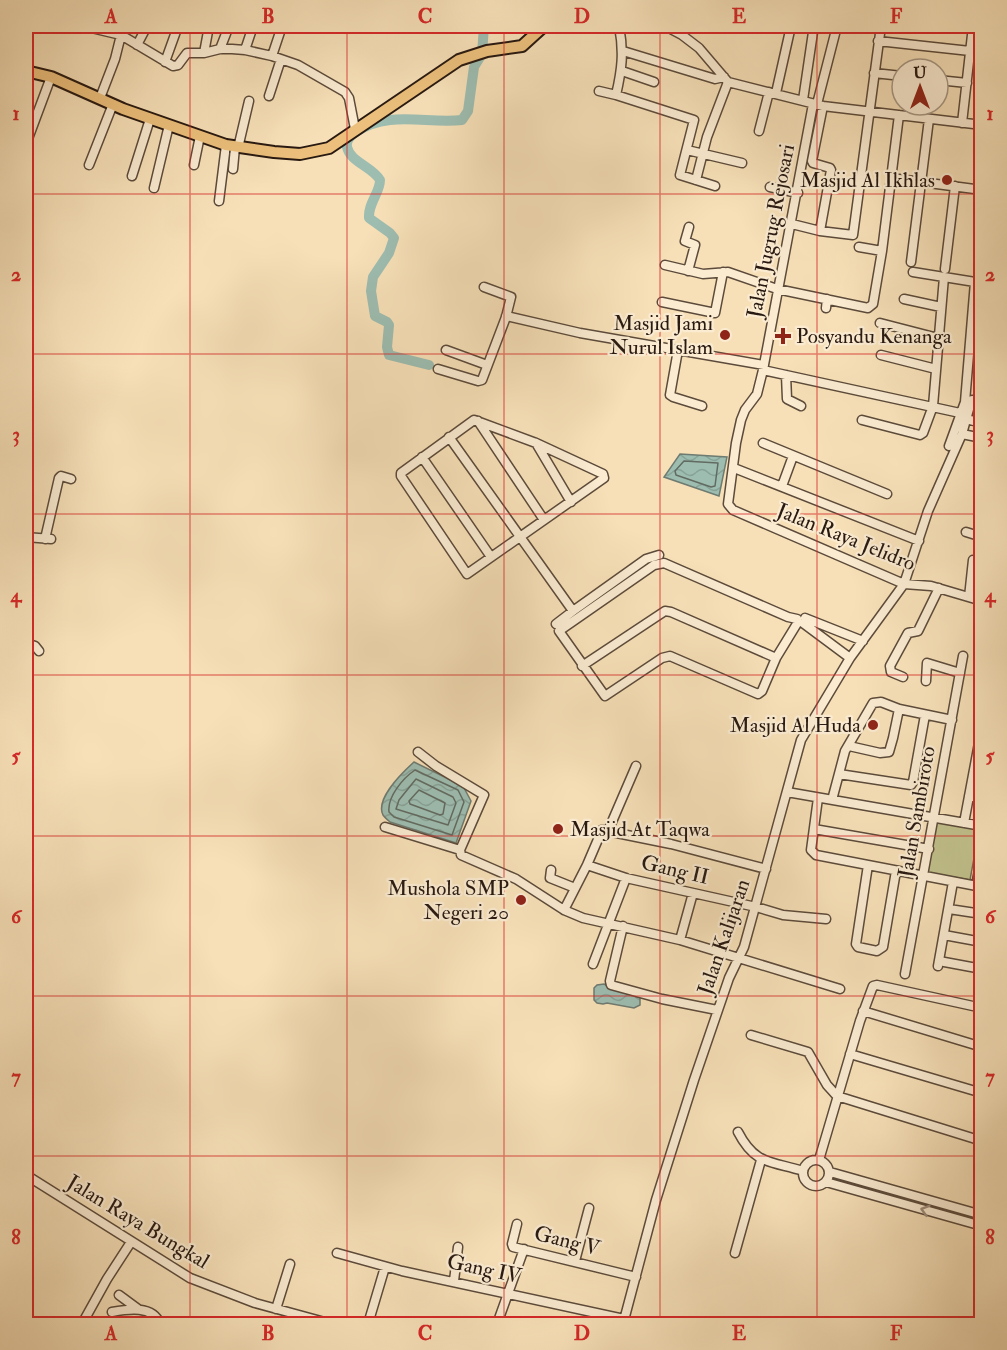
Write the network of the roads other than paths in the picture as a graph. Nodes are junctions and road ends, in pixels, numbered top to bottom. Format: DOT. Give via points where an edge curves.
graph roads {
  1 [pos="82,26"];
  2 [pos="147,26"];
  3 [pos="178,26"];
  4 [pos="209,26"];
  5 [pos="229,26"];
  6 [pos="253,26"];
  7 [pos="282,26"];
  8 [pos="544,26"];
  9 [pos="619,26"];
  10 [pos="665,26"];
  11 [pos="791,26"];
  12 [pos="837,26"];
  13 [pos="881,26"];
  14 [pos="973,26"];
  15 [pos="96,27"];
  16 [pos="813,32"];
  17 [pos="120,35"];
  18 [pos="878,41"];
  19 [pos="136,45"];
  20 [pos="220,49"];
  21 [pos="245,50"];
  22 [pos="623,51"];
  23 [pos="970,51"];
  24 [pos="204,53"];
  25 [pos="272,56"];
  26 [pos="281,59"];
  27 [pos="165,62"];
  28 [pos="26,70"];
  29 [pos="622,71"];
  30 [pos="874,73"];
  31 [pos="890,75"];
  32 [pos="51,77"];
  33 [pos="726,79"];
  34 [pos="950,81"];
  35 [pos="654,82"];
  36 [pos="966,83"];
  37 [pos="599,91"];
  38 [pos="773,93"];
  39 [pos="616,95"];
  40 [pos="269,96"];
  41 [pos="100,98"];
  42 [pos="803,100"];
  43 [pos="249,101"];
  44 [pos="113,104"];
  45 [pos="818,105"];
  46 [pos="868,111"];
  47 [pos="890,114"];
  48 [pos="899,117"];
  49 [pos="914,117"];
  50 [pos="150,119"];
  51 [pos="929,119"];
  52 [pos="962,123"];
  53 [pos="170,125"];
  54 [pos="981,125"];
  55 [pos="355,129"];
  56 [pos="759,131"];
  57 [pos="200,136"];
  58 [pos="26,144"];
  59 [pos="233,147"];
  60 [pos="687,150"];
  61 [pos="702,154"];
  62 [pos="742,163"];
  63 [pos="89,165"];
  64 [pos="194,165"];
  65 [pos="232,169"];
  66 [pos="132,176"];
  67 [pos="891,178"];
  68 [pos="696,180"];
  69 [pos="920,182"];
  70 [pos="715,186"];
  71 [pos="955,186"];
  72 [pos="770,187"];
  73 [pos="154,188"];
  74 [pos="981,190"];
  75 [pos="798,193"];
  76 [pos="219,201"];
  77 [pos="792,224"];
  78 [pos="689,227"];
  79 [pos="820,231"];
  80 [pos="859,247"];
  81 [pos="882,251"];
  82 [pos="911,262"];
  83 [pos="665,265"];
  84 [pos="688,271"];
  85 [pos="723,272"];
  86 [pos="913,272"];
  87 [pos="944,273"];
  88 [pos="484,286"];
  89 [pos="777,289"];
  90 [pos="904,299"];
  91 [pos="662,302"];
  92 [pos="941,307"];
  93 [pos="506,316"];
  94 [pos="880,323"];
  95 [pos="938,338"];
  96 [pos="446,350"];
  97 [pos="678,350"];
  98 [pos="881,355"];
  99 [pos="487,365"];
  100 [pos="764,367"];
  101 [pos="438,369"];
  102 [pos="936,369"];
  103 [pos="786,375"];
  104 [pos="981,400"];
  105 [pos="702,406"];
  106 [pos="801,406"];
  107 [pos="933,406"];
  108 [pos="963,416"];
  109 [pos="478,420"];
  110 [pos="862,420"];
  111 [pos="981,423"];
  112 [pos="962,434"];
  113 [pos="449,437"];
  114 [pos="981,438"];
  115 [pos="536,443"];
  116 [pos="763,444"];
  117 [pos="950,446"];
  118 [pos="793,456"];
  119 [pos="422,457"];
  120 [pos="734,468"];
  121 [pos="71,479"];
  122 [pos="782,486"];
  123 [pos="887,494"];
  124 [pos="571,502"];
  125 [pos="733,510"];
  126 [pos="544,520"];
  127 [pos="966,532"];
  128 [pos="26,537"];
  129 [pos="981,537"];
  130 [pos="519,538"];
  131 [pos="919,541"];
  132 [pos="659,555"];
  133 [pos="491,557"];
  134 [pos="973,560"];
  135 [pos="904,584"];
  136 [pos="615,586"];
  137 [pos="939,588"];
  138 [pos="969,597"];
  139 [pos="981,601"];
  140 [pos="573,611"];
  141 [pos="801,621"];
  142 [pos="556,624"];
  143 [pos="862,641"];
  144 [pos="26,643"];
  145 [pos="39,651"];
  146 [pos="963,656"];
  147 [pos="776,658"];
  148 [pos="850,658"];
  149 [pos="582,666"];
  150 [pos="960,673"];
  151 [pos="903,677"];
  152 [pos="926,681"];
  153 [pos="899,709"];
  154 [pos="925,715"];
  155 [pos="952,720"];
  156 [pos="981,727"];
  157 [pos="849,746"];
  158 [pos="418,752"];
  159 [pos="636,766"];
  160 [pos="839,774"];
  161 [pos="787,792"];
  162 [pos="969,796"];
  163 [pos="818,798"];
  164 [pos="981,799"];
  165 [pos="832,800"];
  166 [pos="934,818"];
  167 [pos="964,823"];
  168 [pos="385,826"];
  169 [pos="981,826"];
  170 [pos="814,829"];
  171 [pos="608,831"];
  172 [pos="928,849"];
  173 [pos="460,850"];
  174 [pos="981,856"];
  175 [pos="587,865"];
  176 [pos="868,865"];
  177 [pos="766,869"];
  178 [pos="551,870"];
  179 [pos="897,871"];
  180 [pos="924,876"];
  181 [pos="626,878"];
  182 [pos="953,882"];
  183 [pos="979,887"];
  184 [pos="575,888"];
  185 [pos="693,893"];
  186 [pos="756,906"];
  187 [pos="949,909"];
  188 [pos="564,910"];
  189 [pos="981,915"];
  190 [pos="826,919"];
  191 [pos="608,923"];
  192 [pos="623,926"];
  193 [pos="944,935"];
  194 [pos="680,940"];
  195 [pos="981,942"];
  196 [pos="738,959"];
  197 [pos="593,964"];
  198 [pos="981,969"];
  199 [pos="905,974"];
  200 [pos="840,989"];
  201 [pos="981,1008"];
  202 [pos="717,1010"];
  203 [pos="863,1011"];
  204 [pos="751,1035"];
  205 [pos="981,1047"];
  206 [pos="850,1054"];
  207 [pos="981,1093"];
  208 [pos="837,1096"];
  209 [pos="738,1132"];
  210 [pos="981,1141"];
  211 [pos="761,1160"];
  212 [pos="819,1160"];
  213 [pos="803,1171"];
  214 [pos="830,1172"];
  215 [pos="28,1176"];
  216 [pos="826,1182"];
  217 [pos="589,1208"];
  218 [pos="981,1215"];
  219 [pos="517,1224"];
  220 [pos="981,1226"];
  221 [pos="131,1242"];
  222 [pos="458,1247"];
  223 [pos="524,1249"];
  224 [pos="337,1253"];
  225 [pos="735,1253"];
  226 [pos="575,1261"];
  227 [pos="290,1264"];
  228 [pos="386,1267"];
  229 [pos="636,1277"];
  230 [pos="453,1281"];
  231 [pos="508,1292"];
  232 [pos="119,1295"];
  233 [pos="138,1309"];
  234 [pos="276,1309"];
  235 [pos="112,1312"];
  236 [pos="158,1320"];
  237 [pos="623,1322"];
  238 [pos="81,1324"];
  239 [pos="332,1324"];
  240 [pos="368,1324"];
  241 [pos="497,1324"];
  1 -- 15 [label="street"];
  2 -- 19 [label="street"];
  3 -- 27 [label="street"];
  4 -- 24 [label="street"];
  5 -- 20 [label="street"];
  6 -- 21 [label="street"];
  7 -- 25 [label="street"];
  8 -- 55 [label="main road" via="522,46 474,54 448,67"];
  9 -- 22 [label="street"];
  10 -- 33 [label="street" via="699,48"];
  11 -- 38 [label="street"];
  12 -- 45 [label="street"];
  13 -- 18 [label="street"];
  14 -- 23 [label="street"];
  15 -- 17 [label="street"];
  16 -- 42 [label="street"];
  17 -- 19 [label="street"];
  17 -- 41 [label="street"];
  18 -- 23 [label="street"];
  18 -- 30 [label="street"];
  19 -- 27 [label="street"];
  20 -- 21 [label="street"];
  20 -- 24 [label="street"];
  21 -- 25 [label="street"];
  22 -- 29 [label="street"];
  22 -- 33 [label="street"];
  23 -- 36 [label="street"];
  24 -- 27 [label="street" via="188,53 175,66"];
  25 -- 26 [label="street"];
  26 -- 40 [label="street"];
  26 -- 55 [label="street" via="345,92 350,98"];
  28 -- 32 [label="main road"];
  29 -- 35 [label="street"];
  29 -- 39 [label="street"];
  30 -- 31 [label="street"];
  30 -- 46 [label="street"];
  32 -- 41 [label="main road"];
  32 -- 58 [label="street"];
  33 -- 38 [label="street"];
  33 -- 61 [label="street"];
  34 -- 36 [label="street"];
  36 -- 52 [label="street"];
  37 -- 39 [label="street"];
  38 -- 42 [label="street"];
  38 -- 56 [label="street"];
  39 -- 60 [label="street" via="693,120"];
  41 -- 44 [label="main road"];
  42 -- 45 [label="street"];
  43 -- 59 [label="street"];
  44 -- 50 [label="main road"];
  44 -- 63 [label="street"];
  45 -- 46 [label="street"];
  45 -- 75 [label="street, Jalan Jugrug Rejosari"];
  45 -- 79 [label="street" via="812,161 831,171"];
  46 -- 47 [label="street"];
  46 -- 79 [label="street" via="854,234"];
  48 -- 67 [label="street"];
  49 -- 51 [label="street"];
  50 -- 53 [label="main road"];
  50 -- 66 [label="street"];
  51 -- 52 [label="street"];
  51 -- 69 [label="street"];
  52 -- 54 [label="street"];
  53 -- 57 [label="main road"];
  53 -- 73 [label="street"];
  55 -- 59 [label="main road" via="329,148 314,152 274,153"];
  57 -- 59 [label="main road"];
  57 -- 64 [label="street"];
  59 -- 65 [label="street"];
  59 -- 76 [label="street"];
  60 -- 61 [label="street"];
  60 -- 68 [label="street" via="680,175"];
  61 -- 62 [label="street"];
  61 -- 68 [label="street"];
  67 -- 69 [label="street"];
  67 -- 81 [label="street"];
  68 -- 70 [label="street"];
  69 -- 71 [label="street"];
  69 -- 82 [label="street"];
  71 -- 74 [label="street"];
  71 -- 87 [label="street"];
  72 -- 75 [label="street"];
  75 -- 77 [label="street, Jalan Jugrug Rejosari"];
  77 -- 79 [label="street"];
  77 -- 89 [label="street, Jalan Jugrug Rejosari"];
  78 -- 84 [label="street" via="685,241 695,245"];
  80 -- 81 [label="street"];
  81 -- 89 [label="street" via="873,304 868,308 826,304"];
  83 -- 84 [label="street"];
  84 -- 85 [label="street"];
  85 -- 89 [label="street"];
  85 -- 91 [label="street" via="715,313"];
  86 -- 87 [label="street"];
  87 -- 92 [label="street"];
  87 -- 108 [label="street" via="975,282"];
  88 -- 93 [label="street" via="510,296"];
  89 -- 100 [label="street, Jalan Jugrug Rejosari"];
  90 -- 92 [label="street"];
  92 -- 95 [label="street"];
  93 -- 97 [label="street"];
  93 -- 99 [label="street"];
  94 -- 95 [label="street"];
  95 -- 102 [label="street"];
  96 -- 99 [label="street"];
  97 -- 100 [label="street"];
  97 -- 105 [label="street" via="670,394"];
  98 -- 102 [label="street"];
  99 -- 101 [label="street" via="478,381"];
  100 -- 103 [label="street"];
  100 -- 120 [label="street, Jalan Jugrug Rejosari" via="757,394 741,420"];
  102 -- 107 [label="street"];
  103 -- 106 [label="street" via="787,399"];
  103 -- 107 [label="street"];
  104 -- 108 [label="street" via="972,400"];
  107 -- 108 [label="street"];
  107 -- 110 [label="street" via="921,435"];
  108 -- 111 [label="street"];
  108 -- 112 [label="street, Jalan Kalijaran"];
  108 -- 117 [label="street"];
  109 -- 113 [label="street" via="470,421"];
  109 -- 115 [label="street"];
  109 -- 126 [label="street"];
  112 -- 114 [label="street"];
  112 -- 131 [label="street, Jalan Kalijaran"];
  113 -- 119 [label="street"];
  113 -- 130 [label="street"];
  115 -- 124 [label="street"];
  115 -- 124 [label="street" via="604,475"];
  116 -- 118 [label="street"];
  118 -- 122 [label="street"];
  118 -- 123 [label="street"];
  119 -- 133 [label="street"];
  119 -- 133 [label="street" via="401,473 404,483 467,574"];
  120 -- 122 [label="street"];
  120 -- 125 [label="street, Jalan Jugrug Rejosari" via="728,504"];
  121 -- 128 [label="street" via="58,478 48,539"];
  122 -- 131 [label="street"];
  124 -- 126 [label="street"];
  125 -- 135 [label="street, Jalan Raya Jelidro"];
  126 -- 130 [label="street"];
  127 -- 129 [label="street"];
  130 -- 133 [label="street"];
  130 -- 140 [label="street"];
  131 -- 135 [label="street, Jalan Kalijaran"];
  132 -- 136 [label="street" via="646,559"];
  134 -- 138 [label="street"];
  135 -- 137 [label="street, Jalan Raya Jelidro"];
  135 -- 143 [label="street, Jalan Kalijaran"];
  136 -- 140 [label="street"];
  136 -- 141 [label="street" via="663,563"];
  136 -- 149 [label="street" via="560,629 559,634"];
  137 -- 138 [label="street, Jalan Raya Jelidro"];
  137 -- 151 [label="street" via="918,631 908,633 890,666 891,672"];
  138 -- 139 [label="street, Jalan Raya Jelidro"];
  140 -- 142 [label="street"];
  141 -- 143 [label="street"];
  141 -- 147 [label="street"];
  141 -- 148 [label="street"];
  143 -- 148 [label="street, Jalan Kalijaran"];
  144 -- 145 [label="street"];
  146 -- 150 [label="street, Jalan Sambiroto"];
  147 -- 149 [label="street" via="665,611"];
  147 -- 149 [label="street" via="758,694 670,656 605,696"];
  148 -- 161 [label="street, Jalan Kalijaran" via="801,740"];
  150 -- 152 [label="street" via="927,663"];
  150 -- 155 [label="street, Jalan Sambiroto"];
  153 -- 154 [label="street"];
  153 -- 157 [label="street" via="873,703"];
  153 -- 157 [label="street" via="889,752"];
  154 -- 155 [label="street"];
  154 -- 160 [label="street" via="911,785"];
  155 -- 166 [label="street, Jalan Sambiroto"];
  156 -- 162 [label="street"];
  157 -- 160 [label="street"];
  158 -- 173 [label="street" via="484,795"];
  159 -- 171 [label="street"];
  160 -- 165 [label="street"];
  161 -- 163 [label="street"];
  161 -- 177 [label="street, Jalan Kalijaran"];
  162 -- 164 [label="street"];
  162 -- 167 [label="street"];
  163 -- 165 [label="street"];
  163 -- 170 [label="street"];
  165 -- 166 [label="street"];
  166 -- 167 [label="street"];
  166 -- 172 [label="street, Jalan Sambiroto"];
  167 -- 169 [label="street"];
  168 -- 173 [label="street"];
  170 -- 172 [label="street"];
  170 -- 176 [label="street" via="812,852"];
  171 -- 175 [label="street" via="602,830"];
  171 -- 177 [label="street"];
  172 -- 180 [label="street, Jalan Sambiroto"];
  173 -- 188 [label="street" via="461,855 516,879"];
  174 -- 183 [label="street"];
  175 -- 181 [label="street, Gang II"];
  175 -- 184 [label="street"];
  176 -- 179 [label="street"];
  176 -- 179 [label="street" via="856,939 858,947 877,951 883,947"];
  177 -- 186 [label="street, Jalan Kalijaran"];
  178 -- 184 [label="street" via="550,878"];
  179 -- 180 [label="street"];
  180 -- 182 [label="street"];
  180 -- 199 [label="street, Jalan Sambiroto"];
  181 -- 185 [label="street, Gang II"];
  181 -- 191 [label="street"];
  182 -- 183 [label="street"];
  182 -- 187 [label="street"];
  184 -- 188 [label="street"];
  185 -- 186 [label="street, Gang II"];
  185 -- 194 [label="street"];
  186 -- 190 [label="street, Gang II" via="783,915"];
  186 -- 196 [label="street, Jalan Kalijaran"];
  187 -- 189 [label="street"];
  187 -- 193 [label="street"];
  188 -- 191 [label="street"];
  191 -- 192 [label="street"];
  191 -- 197 [label="street"];
  192 -- 194 [label="street"];
  192 -- 202 [label="street" via="611,985"];
  193 -- 195 [label="street"];
  193 -- 198 [label="street" via="939,964"];
  194 -- 196 [label="street"];
  196 -- 200 [label="street"];
  196 -- 202 [label="street, Jalan Kalijaran"];
  201 -- 203 [label="street" via="877,985 869,993"];
  202 -- 229 [label="street, Jalan Kalijaran"];
  203 -- 205 [label="street"];
  203 -- 206 [label="street"];
  204 -- 208 [label="street" via="808,1052"];
  206 -- 207 [label="street"];
  206 -- 208 [label="street"];
  208 -- 210 [label="street"];
  208 -- 212 [label="street"];
  209 -- 211 [label="street"];
  211 -- 213 [label="street"];
  211 -- 225 [label="street"];
  212 -- 213 [label="street" via="807,1163"];
  212 -- 214 [label="street"];
  213 -- 216 [label="street" via="804,1179 811,1185"];
  214 -- 216 [label="street"];
  214 -- 218 [label="street"];
  215 -- 221 [label="street, Jalan Raya Bungkal"];
  220 -- 216 [label="street, one-way"];
  217 -- 226 [label="street"];
  219 -- 223 [label="street, Gang V" via="512,1246"];
  221 -- 234 [label="street, Jalan Raya Bungkal" via="190,1278"];
  221 -- 238 [label="street"];
  222 -- 230 [label="street"];
  223 -- 226 [label="street, Gang V"];
  223 -- 231 [label="street"];
  224 -- 228 [label="street, Gang IV"];
  226 -- 229 [label="street, Gang V"];
  227 -- 234 [label="street"];
  228 -- 230 [label="street, Gang IV"];
  228 -- 240 [label="street"];
  229 -- 237 [label="street, Jalan Kalijaran"];
  230 -- 231 [label="street, Gang IV"];
  231 -- 237 [label="street, Gang IV"];
  231 -- 241 [label="street"];
  232 -- 233 [label="street"];
  233 -- 235 [label="street"];
  233 -- 236 [label="street"];
  234 -- 239 [label="street, Jalan Raya Bungkal"];
}
